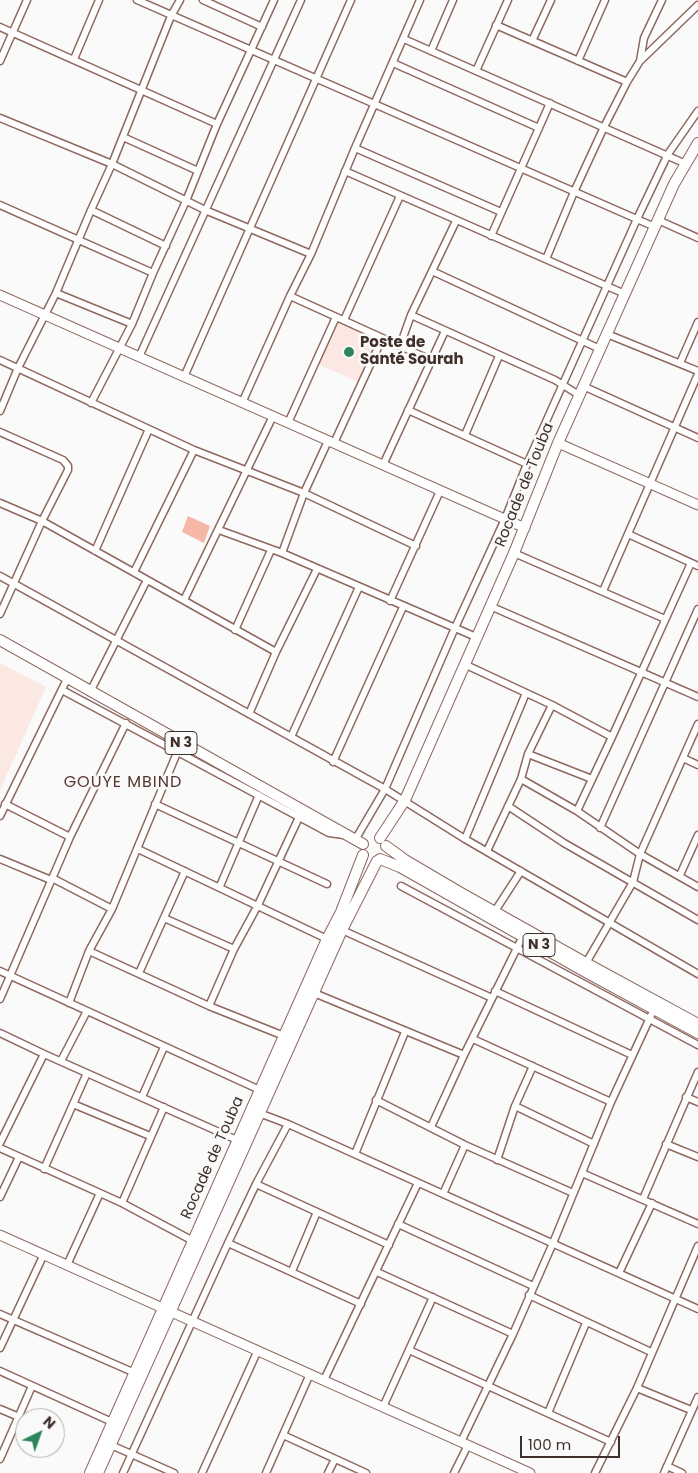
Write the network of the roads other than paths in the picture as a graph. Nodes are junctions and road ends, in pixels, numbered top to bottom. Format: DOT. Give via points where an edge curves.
graph roads {
  1 [pos="27,0"];
  2 [pos="99,0"];
  3 [pos="137,0"];
  4 [pos="180,0"];
  5 [pos="202,0"];
  6 [pos="274,0"];
  7 [pos="301,0"];
  8 [pos="351,0"];
  9 [pos="420,0"];
  10 [pos="453,0"];
  11 [pos="508,0"];
  12 [pos="551,0"];
  13 [pos="605,0"];
  14 [pos="662,0"];
  15 [pos="698,5"];
  16 [pos="171,16"];
  17 [pos="496,25"];
  18 [pos="0,27"];
  19 [pos="262,27"];
  20 [pos="13,32"];
  21 [pos="404,39"];
  22 [pos="532,41"];
  23 [pos="252,51"];
  24 [pos="431,51"];
  25 [pos="74,59"];
  26 [pos="0,61"];
  27 [pos="274,61"];
  28 [pos="578,61"];
  29 [pos="640,61"];
  30 [pos="393,63"];
  31 [pos="476,70"];
  32 [pos="316,79"];
  33 [pos="626,82"];
  34 [pos="142,92"];
  35 [pos="550,103"];
  36 [pos="374,105"];
  37 [pos="698,111"];
  38 [pos="0,118"];
  39 [pos="217,124"];
  40 [pos="604,127"];
  41 [pos="539,128"];
  42 [pos="123,138"];
  43 [pos="698,144"];
  44 [pos="355,148"];
  45 [pos="668,154"];
  46 [pos="112,164"];
  47 [pos="686,164"];
  48 [pos="520,169"];
  49 [pos="198,171"];
  50 [pos="345,171"];
  51 [pos="574,192"];
  52 [pos="400,196"];
  53 [pos="186,201"];
  54 [pos="0,205"];
  55 [pos="91,210"];
  56 [pos="205,210"];
  57 [pos="501,212"];
  58 [pos="637,219"];
  59 [pos="456,221"];
  60 [pos="656,223"];
  61 [pos="251,229"];
  62 [pos="491,236"];
  63 [pos="698,238"];
  64 [pos="78,240"];
  65 [pos="166,246"];
  66 [pos="311,254"];
  67 [pos="546,259"];
  68 [pos="432,271"];
  69 [pos="153,273"];
  70 [pos="606,286"];
  71 [pos="56,293"];
  72 [pos="625,294"];
  73 [pos="0,295"];
  74 [pos="290,296"];
  75 [pos="46,314"];
  76 [pos="411,315"];
  77 [pos="336,317"];
  78 [pos="344,320"];
  79 [pos="698,322"];
  80 [pos="132,324"];
  81 [pos="445,331"];
  82 [pos="607,334"];
  83 [pos="382,339"];
  84 [pos="583,341"];
  85 [pos="400,346"];
  86 [pos="119,348"];
  87 [pos="600,349"];
  88 [pos="499,356"];
  89 [pos="139,357"];
  90 [pos="0,360"];
  91 [pos="431,360"];
  92 [pos="680,364"];
  93 [pos="18,368"];
  94 [pos="698,373"];
  95 [pos="184,377"];
  96 [pos="563,384"];
  97 [pos="581,391"];
  98 [pos="92,403"];
  99 [pos="242,403"];
  100 [pos="408,410"];
  101 [pos="0,411"];
  102 [pos="273,416"];
  103 [pos="288,423"];
  104 [pos="675,428"];
  105 [pos="149,429"];
  106 [pos="0,432"];
  107 [pos="465,435"];
  108 [pos="698,438"];
  109 [pos="331,442"];
  110 [pos="558,443"];
  111 [pos="194,450"];
  112 [pos="527,464"];
  113 [pos="383,466"];
  114 [pos="246,470"];
  115 [pos="650,484"];
  116 [pos="440,490"];
  117 [pos="304,493"];
  118 [pos="0,503"];
  119 [pos="698,505"];
  120 [pos="505,519"];
  121 [pos="42,521"];
  122 [pos="525,528"];
  123 [pos="219,530"];
  124 [pos="628,534"];
  125 [pos="416,546"];
  126 [pos="271,550"];
  127 [pos="95,551"];
  128 [pos="514,552"];
  129 [pos="282,554"];
  130 [pos="691,563"];
  131 [pos="698,566"];
  132 [pos="317,569"];
  133 [pos="134,572"];
  134 [pos="0,576"];
  135 [pos="148,580"];
  136 [pos="14,584"];
  137 [pos="358,588"];
  138 [pos="603,591"];
  139 [pos="184,600"];
  140 [pos="390,601"];
  141 [pos="490,606"];
  142 [pos="403,607"];
  143 [pos="698,609"];
  144 [pos="0,614"];
  145 [pos="665,618"];
  146 [pos="235,630"];
  147 [pos="454,630"];
  148 [pos="476,638"];
  149 [pos="0,640"];
  150 [pos="116,641"];
  151 [pos="276,652"];
  152 [pos="464,664"];
  153 [pos="641,672"];
  154 [pos="66,679"];
  155 [pos="665,684"];
  156 [pos="62,690"];
  157 [pos="90,692"];
  158 [pos="526,693"];
  159 [pos="698,697"];
  160 [pos="552,705"];
  161 [pos="248,714"];
  162 [pos="126,723"];
  163 [pos="698,724"];
  164 [pos="291,737"];
  165 [pos="612,737"];
  166 [pos="180,747"];
  167 [pos="528,754"];
  168 [pos="683,758"];
  169 [pos="333,762"];
  170 [pos="698,765"];
  171 [pos="521,779"];
  172 [pos="592,779"];
  173 [pos="385,789"];
  174 [pos="259,795"];
  175 [pos="404,800"];
  176 [pos="5,804"];
  177 [pos="155,804"];
  178 [pos="508,806"];
  179 [pos="577,811"];
  180 [pos="301,813"];
  181 [pos="0,816"];
  182 [pos="600,828"];
  183 [pos="698,835"];
  184 [pos="70,837"];
  185 [pos="465,839"];
  186 [pos="383,842"];
  187 [pos="239,843"];
  188 [pos="357,844"];
  189 [pos="138,848"];
  190 [pos="487,851"];
  191 [pos="640,854"];
  192 [pos="0,859"];
  193 [pos="379,860"];
  194 [pos="279,861"];
  195 [pos="185,871"];
  196 [pos="521,872"];
  197 [pos="680,875"];
  198 [pos="52,879"];
  199 [pos="633,882"];
  200 [pos="327,884"];
  201 [pos="220,886"];
  202 [pos="401,886"];
  203 [pos="698,886"];
  204 [pos="258,905"];
  205 [pos="112,909"];
  206 [pos="495,911"];
  207 [pos="164,918"];
  208 [pos="698,920"];
  209 [pos="610,924"];
  210 [pos="342,930"];
  211 [pos="523,936"];
  212 [pos="327,939"];
  213 [pos="516,947"];
  214 [pos="234,949"];
  215 [pos="89,950"];
  216 [pos="586,963"];
  217 [pos="0,971"];
  218 [pos="138,974"];
  219 [pos="698,974"];
  220 [pos="11,976"];
  221 [pos="495,991"];
  222 [pos="314,992"];
  223 [pos="492,998"];
  224 [pos="0,999"];
  225 [pos="69,1003"];
  226 [pos="209,1006"];
  227 [pos="654,1009"];
  228 [pos="87,1011"];
  229 [pos="649,1020"];
  230 [pos="698,1024"];
  231 [pos="405,1032"];
  232 [pos="0,1033"];
  233 [pos="698,1033"];
  234 [pos="284,1036"];
  235 [pos="473,1039"];
  236 [pos="698,1045"];
  237 [pos="164,1047"];
  238 [pos="44,1054"];
  239 [pos="464,1055"];
  240 [pos="632,1055"];
  241 [pos="61,1061"];
  242 [pos="533,1066"];
  243 [pos="698,1072"];
  244 [pos="87,1073"];
  245 [pos="264,1092"];
  246 [pos="142,1097"];
  247 [pos="686,1097"];
  248 [pos="376,1100"];
  249 [pos="611,1102"];
  250 [pos="698,1102"];
  251 [pos="73,1104"];
  252 [pos="515,1106"];
  253 [pos="164,1107"];
  254 [pos="259,1113"];
  255 [pos="288,1124"];
  256 [pos="431,1127"];
  257 [pos="150,1136"];
  258 [pos="237,1140"];
  259 [pos="0,1143"];
  260 [pos="594,1144"];
  261 [pos="666,1144"];
  262 [pos="465,1145"];
  263 [pos="0,1148"];
  264 [pos="355,1154"];
  265 [pos="19,1157"];
  266 [pos="698,1157"];
  267 [pos="497,1160"];
  268 [pos="44,1169"];
  269 [pos="582,1173"];
  270 [pos="418,1183"];
  271 [pos="256,1184"];
  272 [pos="100,1193"];
  273 [pos="573,1193"];
  274 [pos="443,1194"];
  275 [pos="0,1197"];
  276 [pos="643,1199"];
  277 [pos="122,1203"];
  278 [pos="652,1203"];
  279 [pos="317,1212"];
  280 [pos="398,1224"];
  281 [pos="698,1224"];
  282 [pos="0,1235"];
  283 [pos="197,1243"];
  284 [pos="228,1243"];
  285 [pos="553,1243"];
  286 [pos="389,1245"];
  287 [pos="698,1246"];
  288 [pos="44,1254"];
  289 [pos="67,1265"];
  290 [pos="292,1271"];
  291 [pos="377,1272"];
  292 [pos="619,1273"];
  293 [pos="533,1286"];
  294 [pos="529,1295"];
  295 [pos="433,1297"];
  296 [pos="676,1299"];
  297 [pos="361,1304"];
  298 [pos="698,1309"];
  299 [pos="167,1310"];
  300 [pos="0,1314"];
  301 [pos="13,1320"];
  302 [pos="192,1321"];
  303 [pos="586,1323"];
  304 [pos="513,1334"];
  305 [pos="0,1348"];
  306 [pos="258,1350"];
  307 [pos="409,1350"];
  308 [pos="651,1352"];
  309 [pos="0,1371"];
  310 [pos="135,1373"];
  311 [pos="310,1374"];
  312 [pos="324,1380"];
  313 [pos="489,1385"];
  314 [pos="32,1386"];
  315 [pos="637,1388"];
  316 [pos="698,1397"];
  317 [pos="383,1407"];
  318 [pos="0,1408"];
  319 [pos="23,1408"];
  320 [pos="691,1410"];
  321 [pos="548,1413"];
  322 [pos="15,1415"];
  323 [pos="112,1422"];
  324 [pos="15,1426"];
  325 [pos="283,1435"];
  326 [pos="612,1442"];
  327 [pos="111,1444"];
  328 [pos="464,1444"];
  329 [pos="132,1454"];
  330 [pos="0,1459"];
  331 [pos="335,1459"];
  332 [pos="667,1466"];
  333 [pos="90,1473"];
  334 [pos="98,1473"];
  335 [pos="123,1473"];
  336 [pos="174,1473"];
  337 [pos="202,1473"];
  338 [pos="266,1473"];
  339 [pos="328,1473"];
  340 [pos="366,1473"];
  341 [pos="454,1473"];
  342 [pos="530,1473"];
  343 [pos="595,1473"];
  344 [pos="664,1473"];
  345 [pos="682,1473"];
  1 -- 20 [label="street"];
  2 -- 25 [label="street"];
  3 -- 16 [label="street"];
  4 -- 16 [label="street"];
  5 -- 19 [label="street"];
  6 -- 19 [label="street"];
  7 -- 27 [label="street"];
  8 -- 32 [label="street"];
  9 -- 21 [label="street"];
  10 -- 24 [label="street"];
  11 -- 17 [label="street"];
  12 -- 22 [label="street"];
  13 -- 28 [label="street"];
  14 -- 29 [label="street" via="644,38"];
  15 -- 29 [label="street"];
  16 -- 23 [label="street"];
  16 -- 34 [label="street"];
  17 -- 22 [label="street"];
  17 -- 31 [label="street"];
  18 -- 20 [label="street"];
  19 -- 23 [label="street"];
  20 -- 25 [label="street"];
  20 -- 26 [label="street"];
  21 -- 24 [label="street"];
  21 -- 30 [label="street"];
  22 -- 28 [label="street"];
  23 -- 27 [label="street"];
  23 -- 39 [label="street"];
  24 -- 31 [label="street"];
  25 -- 34 [label="street"];
  27 -- 32 [label="street"];
  27 -- 56 [label="street"];
  28 -- 33 [label="street"];
  29 -- 33 [label="street"];
  30 -- 36 [label="street"];
  30 -- 41 [label="street"];
  31 -- 35 [label="street"];
  32 -- 36 [label="street"];
  32 -- 61 [label="street"];
  33 -- 40 [label="street"];
  34 -- 39 [label="street"];
  34 -- 42 [label="street"];
  35 -- 40 [label="street"];
  35 -- 41 [label="street"];
  36 -- 44 [label="street"];
  36 -- 48 [label="street"];
  37 -- 45 [label="street"];
  38 -- 46 [label="street"];
  39 -- 49 [label="street"];
  40 -- 45 [label="street"];
  40 -- 51 [label="street"];
  41 -- 48 [label="street"];
  42 -- 46 [label="street"];
  42 -- 49 [label="street"];
  43 -- 47 [label="main road, Rocade de Touba"];
  44 -- 50 [label="street"];
  44 -- 57 [label="street"];
  45 -- 47 [label="street"];
  45 -- 58 [label="street"];
  46 -- 53 [label="street"];
  46 -- 55 [label="street"];
  47 -- 60 [label="main road, Rocade de Touba"];
  48 -- 51 [label="street"];
  48 -- 57 [label="street"];
  49 -- 53 [label="street"];
  50 -- 52 [label="street"];
  50 -- 66 [label="street"];
  51 -- 58 [label="street"];
  51 -- 67 [label="street"];
  52 -- 59 [label="street"];
  52 -- 78 [label="street"];
  53 -- 56 [label="street"];
  53 -- 65 [label="street"];
  54 -- 64 [label="street"];
  55 -- 64 [label="street"];
  55 -- 65 [label="street"];
  56 -- 61 [label="street"];
  56 -- 89 [label="street"];
  57 -- 62 [label="street"];
  58 -- 60 [label="street"];
  58 -- 70 [label="street"];
  59 -- 62 [label="street"];
  59 -- 68 [label="street"];
  60 -- 63 [label="street"];
  60 -- 72 [label="main road, Rocade de Touba"];
  61 -- 66 [label="street"];
  61 -- 95 [label="street"];
  62 -- 67 [label="street"];
  64 -- 69 [label="street"];
  64 -- 71 [label="street"];
  65 -- 69 [label="street"];
  66 -- 74 [label="street"];
  67 -- 70 [label="street"];
  68 -- 76 [label="street"];
  68 -- 84 [label="street"];
  69 -- 80 [label="street"];
  70 -- 72 [label="street"];
  70 -- 84 [label="street"];
  71 -- 75 [label="street"];
  71 -- 80 [label="street"];
  72 -- 82 [label="main road, Rocade de Touba"];
  73 -- 75 [label="street"];
  74 -- 77 [label="street"];
  74 -- 99 [label="street"];
  75 -- 86 [label="street"];
  75 -- 93 [label="street"];
  76 -- 81 [label="street"];
  76 -- 85 [label="street"];
  77 -- 78 [label="street"];
  77 -- 103 [label="street"];
  78 -- 83 [label="street"];
  79 -- 92 [label="street"];
  80 -- 86 [label="street"];
  81 -- 88 [label="street"];
  81 -- 91 [label="street"];
  82 -- 87 [label="main road, Rocade de Touba"];
  82 -- 92 [label="street"];
  83 -- 85 [label="street"];
  83 -- 109 [label="street"];
  84 -- 87 [label="street"];
  84 -- 96 [label="street"];
  85 -- 91 [label="street"];
  86 -- 89 [label="street"];
  86 -- 98 [label="street"];
  87 -- 97 [label="main road, Rocade de Touba"];
  88 -- 96 [label="street"];
  88 -- 107 [label="street"];
  89 -- 95 [label="street"];
  90 -- 93 [label="street"];
  91 -- 100 [label="street"];
  92 -- 94 [label="street"];
  93 -- 98 [label="street"];
  93 -- 101 [label="street"];
  94 -- 104 [label="street"];
  95 -- 99 [label="street"];
  96 -- 97 [label="street"];
  96 -- 112 [label="street"];
  97 -- 104 [label="street"];
  97 -- 110 [label="main road, Rocade de Touba"];
  98 -- 105 [label="street"];
  99 -- 102 [label="street"];
  100 -- 107 [label="street"];
  100 -- 113 [label="street"];
  102 -- 103 [label="street"];
  102 -- 114 [label="street"];
  103 -- 109 [label="street"];
  104 -- 108 [label="street"];
  104 -- 115 [label="street"];
  105 -- 111 [label="street"];
  105 -- 127 [label="street"];
  106 -- 121 [label="street" via="66,463 68,470"];
  107 -- 112 [label="street"];
  109 -- 113 [label="street"];
  109 -- 117 [label="street"];
  110 -- 115 [label="street"];
  110 -- 122 [label="main road, Rocade de Touba"];
  111 -- 114 [label="street"];
  111 -- 133 [label="street"];
  112 -- 120 [label="street"];
  113 -- 116 [label="street"];
  114 -- 117 [label="street"];
  114 -- 123 [label="street"];
  115 -- 119 [label="street"];
  115 -- 124 [label="street"];
  116 -- 120 [label="street"];
  116 -- 125 [label="street"];
  117 -- 125 [label="street"];
  117 -- 129 [label="street"];
  118 -- 121 [label="street"];
  120 -- 122 [label="street"];
  120 -- 147 [label="street"];
  121 -- 127 [label="street"];
  121 -- 136 [label="street"];
  122 -- 128 [label="main road, Rocade de Touba"];
  123 -- 126 [label="street"];
  123 -- 139 [label="street"];
  124 -- 130 [label="street"];
  124 -- 138 [label="street"];
  125 -- 140 [label="street"];
  126 -- 129 [label="street"];
  126 -- 146 [label="street"];
  127 -- 133 [label="street"];
  128 -- 138 [label="street"];
  128 -- 141 [label="main road, Rocade de Touba"];
  129 -- 132 [label="street"];
  130 -- 131 [label="street"];
  130 -- 145 [label="street"];
  132 -- 137 [label="street"];
  132 -- 151 [label="street"];
  133 -- 135 [label="street"];
  134 -- 136 [label="street"];
  135 -- 139 [label="street"];
  135 -- 150 [label="street"];
  136 -- 144 [label="street"];
  136 -- 150 [label="street"];
  137 -- 140 [label="street"];
  137 -- 164 [label="street"];
  138 -- 145 [label="street"];
  139 -- 146 [label="street"];
  140 -- 142 [label="street"];
  141 -- 148 [label="main road, Rocade de Touba"];
  141 -- 153 [label="street"];
  142 -- 147 [label="street"];
  142 -- 169 [label="street"];
  143 -- 155 [label="street"];
  145 -- 153 [label="street"];
  146 -- 151 [label="street"];
  147 -- 148 [label="street"];
  147 -- 173 [label="street"];
  148 -- 152 [label="main road, Rocade de Touba"];
  149 -- 154 [label="main road, N 3"];
  150 -- 157 [label="street"];
  150 -- 161 [label="street"];
  151 -- 161 [label="street"];
  152 -- 158 [label="street"];
  152 -- 175 [label="main road, Rocade de Touba"];
  153 -- 155 [label="street"];
  153 -- 165 [label="street"];
  154 -- 156 [label="street"];
  154 -- 157 [label="main road, N 3"];
  155 -- 159 [label="street"];
  155 -- 182 [label="street"];
  156 -- 162 [label="street"];
  156 -- 176 [label="street"];
  157 -- 166 [label="main road, N 3"];
  158 -- 160 [label="street"];
  158 -- 185 [label="street"];
  160 -- 165 [label="street"];
  160 -- 167 [label="street"];
  161 -- 164 [label="street"];
  162 -- 166 [label="street"];
  162 -- 184 [label="street"];
  163 -- 168 [label="street"];
  164 -- 169 [label="street"];
  165 -- 172 [label="street"];
  166 -- 174 [label="street"];
  166 -- 177 [label="street"];
  166 -- 180 [label="main road, N 3"];
  167 -- 171 [label="street"];
  167 -- 172 [label="street"];
  168 -- 170 [label="street"];
  168 -- 191 [label="street"];
  169 -- 173 [label="street"];
  171 -- 178 [label="street"];
  171 -- 179 [label="street"];
  172 -- 179 [label="street"];
  173 -- 175 [label="street"];
  173 -- 188 [label="street"];
  174 -- 180 [label="street"];
  174 -- 187 [label="street"];
  175 -- 185 [label="street"];
  175 -- 186 [label="main road, Rocade de Touba"];
  176 -- 181 [label="street"];
  176 -- 184 [label="street"];
  177 -- 187 [label="street"];
  177 -- 189 [label="street"];
  178 -- 190 [label="street"];
  178 -- 199 [label="street" via="564,843"];
  179 -- 182 [label="street"];
  180 -- 188 [label="main road, N 3"];
  180 -- 194 [label="street"];
  182 -- 191 [label="street"];
  183 -- 197 [label="street"];
  184 -- 198 [label="street"];
  185 -- 190 [label="street"];
  186 -- 188 [label="main road" via="370,837"];
  186 -- 193 [label="main road, Rocade de Touba" via="385,853"];
  186 -- 206 [label="main road, N 3" via="404,860"];
  187 -- 194 [label="street"];
  187 -- 201 [label="street"];
  188 -- 193 [label="main road" via="371,861"];
  188 -- 212 [label="main road, Rocade de Touba" via="341,912"];
  189 -- 195 [label="street"];
  189 -- 205 [label="street"];
  190 -- 196 [label="street"];
  191 -- 197 [label="street"];
  191 -- 199 [label="street"];
  192 -- 198 [label="street"];
  193 -- 210 [label="main road, Rocade de Touba"];
  193 -- 211 [label="main road, N 3" via="400,867"];
  194 -- 200 [label="street"];
  194 -- 204 [label="street"];
  195 -- 201 [label="street"];
  195 -- 207 [label="street"];
  196 -- 206 [label="street"];
  196 -- 209 [label="street"];
  197 -- 203 [label="street"];
  198 -- 205 [label="street"];
  198 -- 220 [label="street"];
  199 -- 208 [label="street"];
  199 -- 209 [label="street"];
  201 -- 204 [label="street"];
  202 -- 213 [label="street"];
  204 -- 212 [label="street"];
  204 -- 214 [label="street"];
  205 -- 215 [label="street"];
  206 -- 216 [label="main road, N 3"];
  207 -- 214 [label="street"];
  207 -- 218 [label="street"];
  209 -- 216 [label="street"];
  209 -- 219 [label="street"];
  210 -- 222 [label="main road, Rocade de Touba"];
  210 -- 223 [label="street"];
  211 -- 213 [label="street"];
  211 -- 227 [label="main road, N 3"];
  212 -- 234 [label="main road, Rocade de Touba"];
  213 -- 221 [label="street"];
  213 -- 229 [label="street"];
  214 -- 226 [label="street"];
  215 -- 218 [label="street"];
  215 -- 225 [label="street"];
  216 -- 230 [label="main road, N 3"];
  217 -- 220 [label="street"];
  218 -- 226 [label="street"];
  220 -- 224 [label="street"];
  220 -- 225 [label="street"];
  221 -- 223 [label="street"];
  221 -- 240 [label="street"];
  222 -- 231 [label="street"];
  222 -- 245 [label="main road, Rocade de Touba"];
  223 -- 235 [label="street"];
  225 -- 228 [label="street"];
  226 -- 234 [label="street"];
  227 -- 229 [label="street"];
  227 -- 233 [label="main road, N 3"];
  228 -- 237 [label="street"];
  228 -- 241 [label="street"];
  229 -- 236 [label="street"];
  229 -- 240 [label="street"];
  231 -- 239 [label="street"];
  231 -- 248 [label="street"];
  232 -- 238 [label="street"];
  234 -- 245 [label="main road, Rocade de Touba"];
  235 -- 239 [label="street"];
  235 -- 242 [label="street"];
  237 -- 245 [label="street"];
  237 -- 246 [label="street"];
  238 -- 241 [label="street"];
  238 -- 259 [label="street"];
  239 -- 256 [label="street"];
  240 -- 249 [label="street"];
  241 -- 244 [label="street"];
  242 -- 249 [label="street"];
  242 -- 252 [label="street"];
  243 -- 247 [label="street"];
  244 -- 246 [label="street"];
  244 -- 251 [label="street"];
  245 -- 254 [label="main road, Rocade de Touba"];
  245 -- 258 [label="main road, Rocade de Touba"];
  246 -- 253 [label="street"];
  247 -- 250 [label="street"];
  247 -- 261 [label="street"];
  248 -- 256 [label="street"];
  248 -- 264 [label="street"];
  249 -- 260 [label="street"];
  251 -- 257 [label="street"];
  251 -- 268 [label="street"];
  252 -- 260 [label="street"];
  252 -- 267 [label="street"];
  253 -- 257 [label="street"];
  253 -- 258 [label="street"];
  254 -- 255 [label="street"];
  254 -- 283 [label="main road, Rocade de Touba"];
  255 -- 264 [label="street"];
  255 -- 271 [label="street"];
  256 -- 262 [label="street"];
  257 -- 277 [label="street"];
  258 -- 283 [label="main road, Rocade de Touba"];
  260 -- 269 [label="street"];
  261 -- 266 [label="street"];
  261 -- 276 [label="street"];
  262 -- 267 [label="street"];
  262 -- 274 [label="street"];
  263 -- 265 [label="street"];
  264 -- 270 [label="street"];
  265 -- 268 [label="street"];
  265 -- 275 [label="street"];
  267 -- 273 [label="street"];
  268 -- 272 [label="street"];
  269 -- 273 [label="street"];
  269 -- 276 [label="street"];
  270 -- 274 [label="street"];
  270 -- 280 [label="street"];
  271 -- 279 [label="street"];
  271 -- 284 [label="street"];
  272 -- 277 [label="street"];
  272 -- 289 [label="street"];
  273 -- 285 [label="street"];
  274 -- 285 [label="street"];
  276 -- 278 [label="street"];
  277 -- 283 [label="street"];
  278 -- 281 [label="street"];
  278 -- 292 [label="street"];
  279 -- 286 [label="street"];
  279 -- 290 [label="street"];
  280 -- 286 [label="street"];
  280 -- 293 [label="street"];
  282 -- 288 [label="street"];
  283 -- 299 [label="main road, Rocade de Touba"];
  284 -- 290 [label="street"];
  284 -- 302 [label="street"];
  285 -- 292 [label="street"];
  285 -- 293 [label="street"];
  286 -- 291 [label="street"];
  287 -- 296 [label="street"];
  288 -- 289 [label="street"];
  288 -- 301 [label="street"];
  289 -- 299 [label="street"];
  290 -- 297 [label="street"];
  291 -- 295 [label="street"];
  291 -- 297 [label="street"];
  292 -- 296 [label="street"];
  293 -- 294 [label="street"];
  294 -- 303 [label="street"];
  294 -- 304 [label="street"];
  295 -- 304 [label="street"];
  295 -- 307 [label="street"];
  296 -- 298 [label="street"];
  296 -- 308 [label="street"];
  297 -- 312 [label="street"];
  299 -- 302 [label="street"];
  299 -- 310 [label="main road, Rocade de Touba"];
  299 -- 327 [label="main road, Rocade de Touba"];
  300 -- 301 [label="street"];
  301 -- 305 [label="street"];
  301 -- 310 [label="street"];
  302 -- 306 [label="street"];
  302 -- 329 [label="street"];
  303 -- 308 [label="street"];
  303 -- 321 [label="street"];
  304 -- 313 [label="street"];
  306 -- 311 [label="street"];
  306 -- 337 [label="street"];
  307 -- 313 [label="street"];
  307 -- 317 [label="street"];
  308 -- 315 [label="street"];
  309 -- 314 [label="street"];
  310 -- 323 [label="main road, Rocade de Touba"];
  311 -- 312 [label="street"];
  311 -- 325 [label="street"];
  312 -- 317 [label="street"];
  313 -- 321 [label="street"];
  313 -- 328 [label="street"];
  314 -- 319 [label="street"];
  314 -- 323 [label="street"];
  315 -- 320 [label="street"];
  315 -- 326 [label="street"];
  316 -- 320 [label="street"];
  317 -- 328 [label="street"];
  318 -- 322 [label="street"];
  320 -- 332 [label="street"];
  321 -- 326 [label="street"];
  323 -- 333 [label="main road, Rocade de Touba"];
  324 -- 330 [label="street"];
  325 -- 331 [label="street"];
  325 -- 338 [label="street"];
  326 -- 343 [label="street"];
  327 -- 329 [label="street"];
  327 -- 334 [label="main road, Rocade de Touba"];
  328 -- 341 [label="street"];
  328 -- 342 [label="street"];
  329 -- 335 [label="street"];
  329 -- 336 [label="street"];
  331 -- 339 [label="street"];
  331 -- 340 [label="street"];
  332 -- 344 [label="street"];
  332 -- 345 [label="street"];
}
